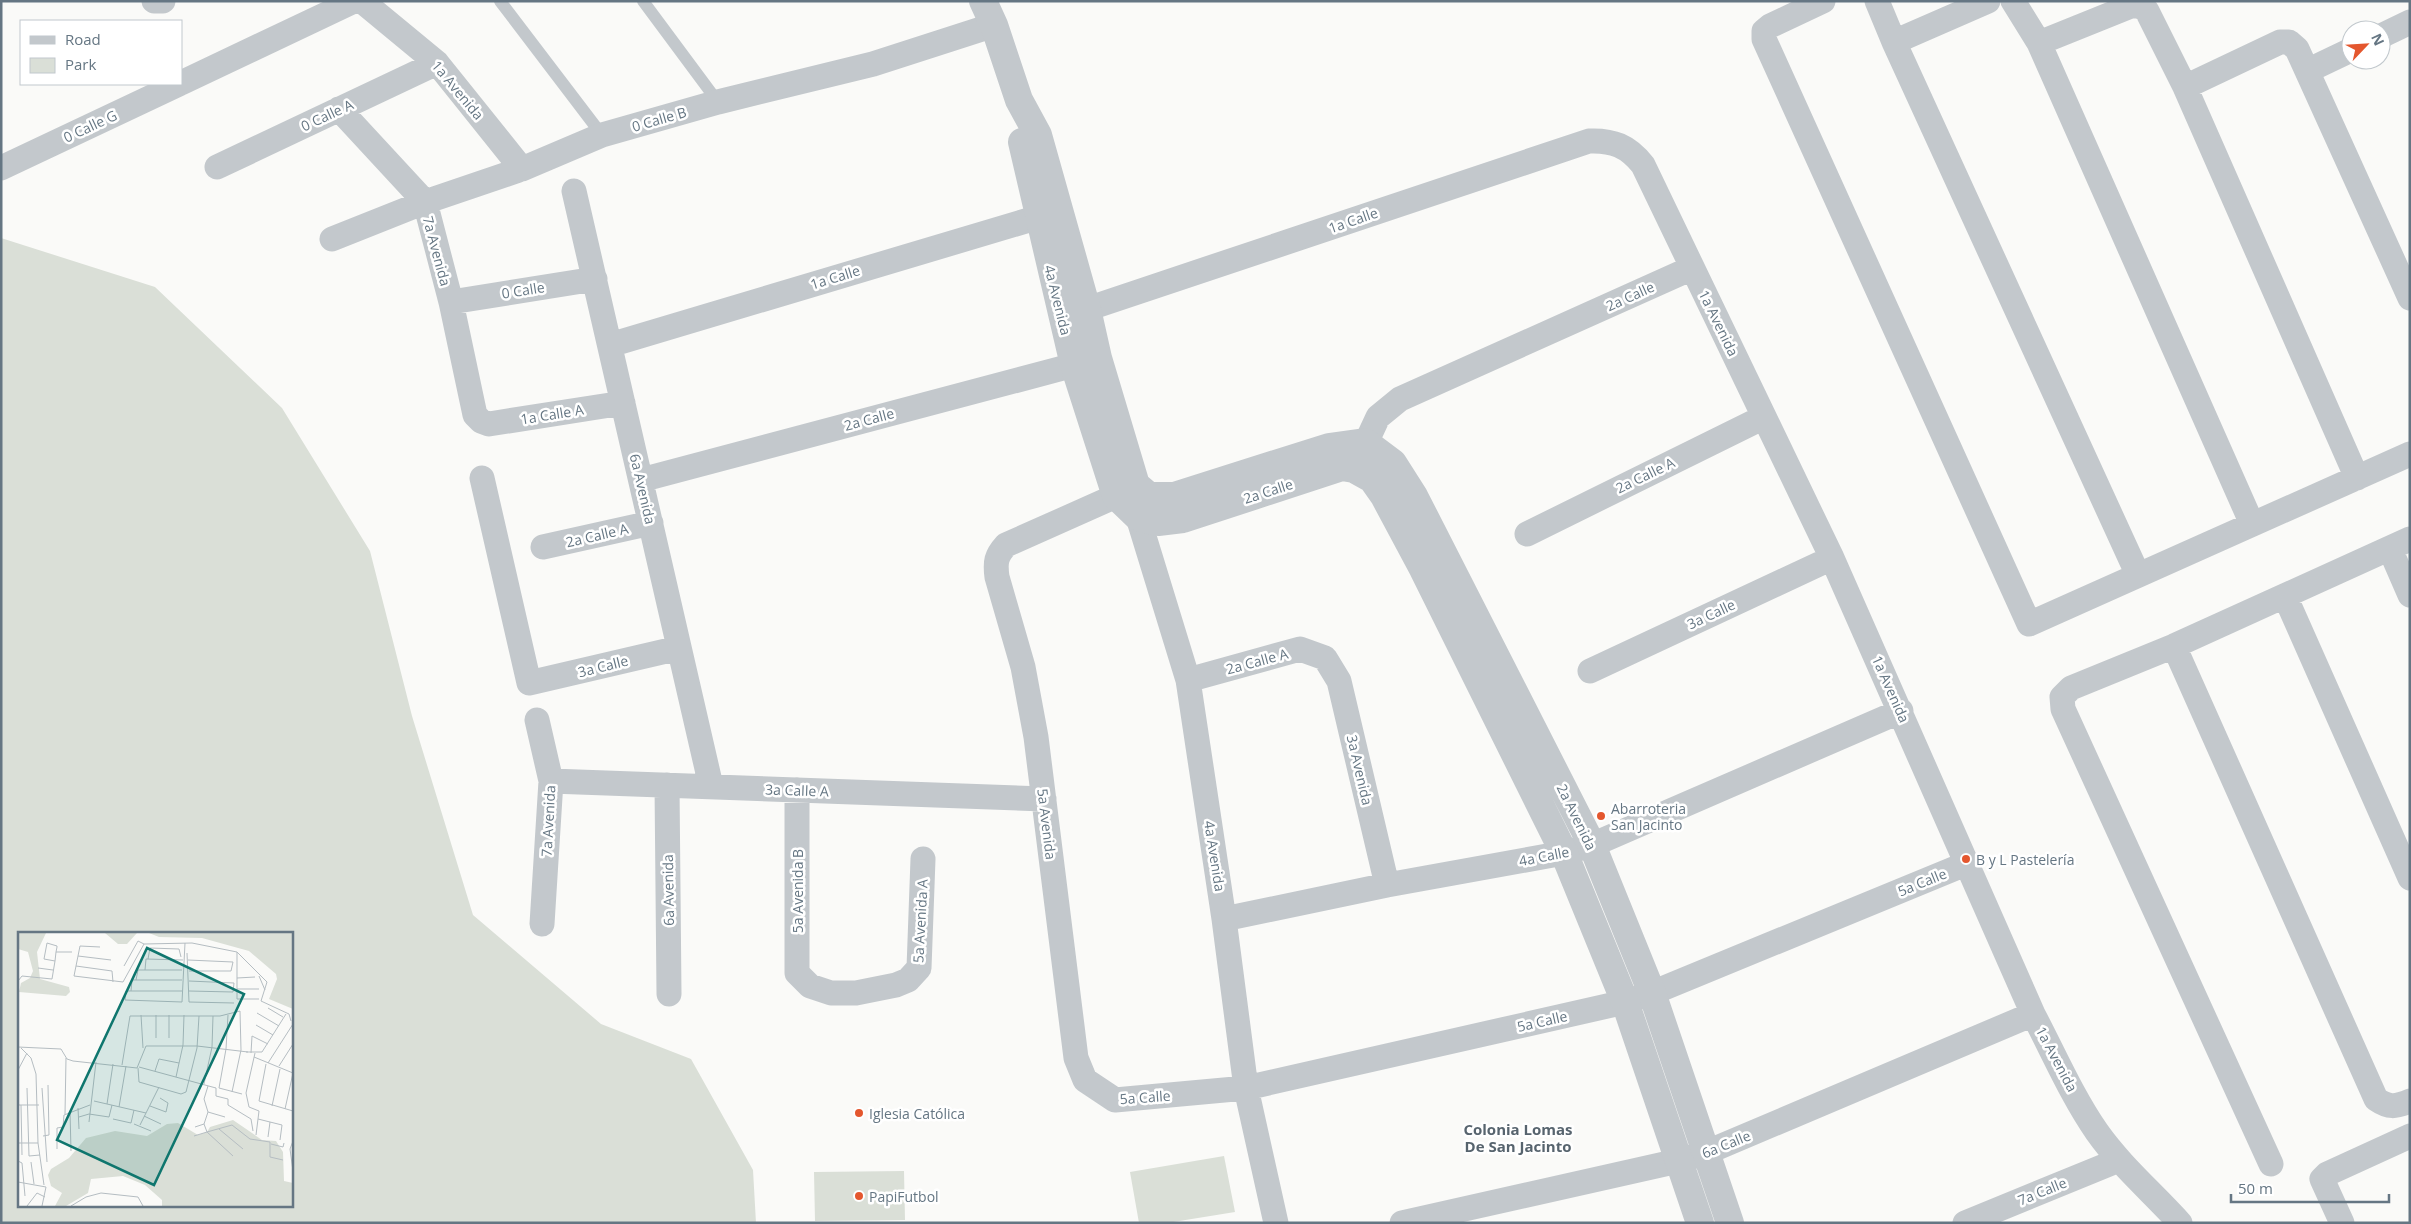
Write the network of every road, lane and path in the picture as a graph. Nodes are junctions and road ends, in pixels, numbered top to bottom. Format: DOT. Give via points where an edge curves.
graph roads {
  1 [pos="154,1"];
  2 [pos="163,1"];
  3 [pos="354,1"];
  4 [pos="362,1"];
  5 [pos="500,1"];
  6 [pos="643,1"];
  7 [pos="1822,1"];
  8 [pos="1877,1"];
  9 [pos="1988,1"];
  10 [pos="2013,1"];
  11 [pos="988,13"];
  12 [pos="2410,22"];
  13 [pos="2391,31"];
  14 [pos="1894,42"];
  15 [pos="2039,44"];
  16 [pos="2341,55"];
  17 [pos="437,63"];
  18 [pos="2307,71"];
  19 [pos="182,82"];
  20 [pos="176,85"];
  21 [pos="2185,87"];
  22 [pos="718,102"];
  23 [pos="339,109"];
  24 [pos="602,135"];
  25 [pos="1620,144"];
  26 [pos="217,167"];
  27 [pos="1,168"];
  28 [pos="522,169"];
  29 [pos="574,191"];
  30 [pos="425,202"];
  31 [pos="1049,214"];
  32 [pos="332,239"];
  33 [pos="1692,268"];
  34 [pos="595,279"];
  35 [pos="2410,298"];
  36 [pos="451,302"];
  37 [pos="1087,310"];
  38 [pos="610,345"];
  39 [pos="1086,362"];
  40 [pos="624,403"];
  41 [pos="1764,417"];
  42 [pos="481,421"];
  43 [pos="1365,442"];
  44 [pos="2410,454"];
  45 [pos="1354,470"];
  46 [pos="482,478"];
  47 [pos="2356,478"];
  48 [pos="641,480"];
  49 [pos="1134,494"];
  50 [pos="651,523"];
  51 [pos="2252,524"];
  52 [pos="1527,534"];
  53 [pos="2400,544"];
  54 [pos="544,547"];
  55 [pos="998,554"];
  56 [pos="1832,558"];
  57 [pos="2138,575"];
  58 [pos="2410,595"];
  59 [pos="2285,596"];
  60 [pos="2174,646"];
  61 [pos="679,648"];
  62 [pos="1325,658"];
  63 [pos="1590,671"];
  64 [pos="1188,680"];
  65 [pos="1900,711"];
  66 [pos="537,720"];
  67 [pos="551,781"];
  68 [pos="667,785"];
  69 [pos="711,786"];
  70 [pos="797,790"];
  71 [pos="1044,799"];
  72 [pos="1592,845"];
  73 [pos="1564,853"];
  74 [pos="923,859"];
  75 [pos="1968,863"];
  76 [pos="2410,878"];
  77 [pos="1387,885"];
  78 [pos="1224,919"];
  79 [pos="542,924"];
  80 [pos="908,980"];
  81 [pos="1652,993"];
  82 [pos="669,994"];
  83 [pos="1625,1002"];
  84 [pos="2034,1014"];
  85 [pos="1246,1088"];
  86 [pos="1098,1090"];
  87 [pos="2410,1101"];
  88 [pos="2410,1136"];
  89 [pos="1705,1153"];
  90 [pos="2119,1160"];
  91 [pos="1678,1161"];
  92 [pos="2271,1164"];
  93 [pos="1276,1223"];
  94 [pos="1402,1223"];
  95 [pos="1700,1223"];
  96 [pos="1730,1223"];
  97 [pos="1965,1223"];
  98 [pos="2180,1223"];
  99 [pos="2342,1223"];
  1 -- 2 [label="street"];
  3 -- 19 [label="street, 0 Calle G"];
  4 -- 17 [label="street, 1a Avenida"];
  5 -- 24 [label="lane"];
  6 -- 22 [label="lane"];
  7 -- 57 [label="street" via="1770,26 1764,31 1764,39 2029,624"];
  8 -- 14 [label="street"];
  9 -- 14 [label="street"];
  10 -- 15 [label="street"];
  11 -- 22 [label="street, 0 Calle B" via="873,64"];
  11 -- 31 [label="street, 4a Avenida" via="1019,100 1038,135"];
  12 -- 13 [label="street"];
  14 -- 57 [label="street"];
  15 -- 21 [label="street" via="2131,6 2139,6 2147,11"];
  15 -- 51 [label="street"];
  16 -- 18 [label="street"];
  17 -- 23 [label="street, 0 Calle A"];
  17 -- 28 [label="street, 1a Avenida"];
  18 -- 21 [label="street" via="2297,48 2289,42 2280,42"];
  18 -- 35 [label="street"];
  20 -- 27 [label="street, 0 Calle G"];
  21 -- 47 [label="street"];
  22 -- 24 [label="street, 0 Calle B"];
  23 -- 26 [label="street, 0 Calle A"];
  23 -- 30 [label="street, 7a Avenida"];
  24 -- 28 [label="street, 0 Calle B"];
  25 -- 33 [label="street, 1a Avenida" via="1643,164"];
  25 -- 37 [label="street, 1a Calle" via="1606,140 1589,141"];
  28 -- 30 [label="street, 0 Calle B"];
  29 -- 34 [label="street, 6a Avenida"];
  30 -- 32 [label="street, 0 Calle B"];
  30 -- 36 [label="street, 7a Avenida"];
  31 -- 37 [label="street, 4a Avenida"];
  31 -- 38 [label="street, 1a Calle"];
  31 -- 39 [label="street, 4a Avenida"];
  33 -- 41 [label="street, 1a Avenida"];
  33 -- 43 [label="street, 2a Calle" via="1400,399 1378,417"];
  34 -- 36 [label="street, 0 Calle"];
  34 -- 38 [label="street, 6a Avenida"];
  36 -- 42 [label="street, 7a Avenida" via="475,415"];
  37 -- 39 [label="street, 4a Avenida"];
  38 -- 40 [label="street, 6a Avenida"];
  39 -- 48 [label="street, 2a Calle"];
  39 -- 49 [label="street, 4a Avenida"];
  40 -- 42 [label="street, 1a Calle A" via="489,424"];
  40 -- 48 [label="street, 6a Avenida"];
  41 -- 52 [label="street, 2a Calle A"];
  41 -- 56 [label="street, 1a Avenida"];
  43 -- 45 [label="street, 2a Calle"];
  43 -- 49 [label="street, 2a Calle" via="1329,447 1174,496"];
  43 -- 72 [label="street, 2a Avenida" via="1394,463 1414,496"];
  44 -- 47 [label="street"];
  45 -- 49 [label="street, 2a Calle" via="1342,467 1183,519 1158,522"];
  45 -- 73 [label="street, 2a Avenida" via="1372,479 1384,496"];
  46 -- 61 [label="street, 3a Calle" via="528,681 532,684"];
  47 -- 51 [label="street"];
  48 -- 50 [label="street, 6a Avenida"];
  49 -- 55 [label="street, 2a Calle" via="1006,544"];
  49 -- 64 [label="street, 4a Avenida"];
  50 -- 54 [label="street, 2a Calle A"];
  50 -- 61 [label="street, 6a Avenida"];
  51 -- 57 [label="street"];
  53 -- 58 [label="street"];
  53 -- 59 [label="street"];
  55 -- 71 [label="street, 5a Avenida" via="995,562 997,577 1023,667"];
  56 -- 63 [label="street, 3a Calle"];
  56 -- 65 [label="street, 1a Avenida"];
  59 -- 60 [label="street"];
  59 -- 76 [label="street"];
  60 -- 87 [label="street" via="2376,1099 2386,1106"];
  60 -- 92 [label="street" via="2071,688 2062,697 2063,709"];
  61 -- 69 [label="street, 6a Avenida"];
  62 -- 64 [label="street, 2a Calle A" via="1300,650"];
  62 -- 77 [label="street, 3a Avenida" via="1339,681"];
  64 -- 78 [label="street, 4a Avenida"];
  65 -- 72 [label="street, 4a Calle"];
  65 -- 75 [label="street, 1a Avenida"];
  66 -- 67 [label="street, 7a Avenida"];
  67 -- 68 [label="street, 3a Calle A"];
  67 -- 79 [label="street, 7a Avenida"];
  68 -- 69 [label="street, 3a Calle A"];
  68 -- 82 [label="street, 6a Avenida"];
  69 -- 70 [label="street, 3a Calle A"];
  70 -- 71 [label="street, 3a Calle A"];
  70 -- 80 [label="street, 5a Avenida B" via="797,973 810,986 831,993 884,989"];
  71 -- 86 [label="street, 5a Avenida" via="1076,1058 1085,1080"];
  72 -- 73 [label="street, 4a Calle"];
  72 -- 81 [label="street, 2a Avenida"];
  73 -- 77 [label="street, 4a Calle"];
  73 -- 83 [label="street, 2a Avenida"];
  74 -- 80 [label="street, 5a Avenida A" via="919,968"];
  75 -- 81 [label="street, 5a Calle"];
  75 -- 84 [label="street, 1a Avenida"];
  77 -- 78 [label="street, 4a Calle"];
  78 -- 85 [label="street, 4a Avenida"];
  81 -- 83 [label="street, 5a Calle"];
  81 -- 89 [label="street, 2a Avenida"];
  83 -- 85 [label="street, 5a Calle"];
  83 -- 91 [label="street, 2a Avenida"];
  84 -- 89 [label="street, 6a Calle"];
  84 -- 90 [label="street, 1a Avenida" via="2097,1132"];
  85 -- 86 [label="street, 5a Calle" via="1115,1100"];
  85 -- 93 [label="street, 4a Avenida"];
  88 -- 99 [label="street" via="2322,1179"];
  89 -- 91 [label="street, 6a Calle"];
  89 -- 96 [label="street, 2a Avenida"];
  90 -- 97 [label="street, 7a Calle"];
  90 -- 98 [label="street, 1a Avenida"];
  91 -- 94 [label="street, 6a Calle"];
  91 -- 95 [label="street, 2a Avenida"];
}
